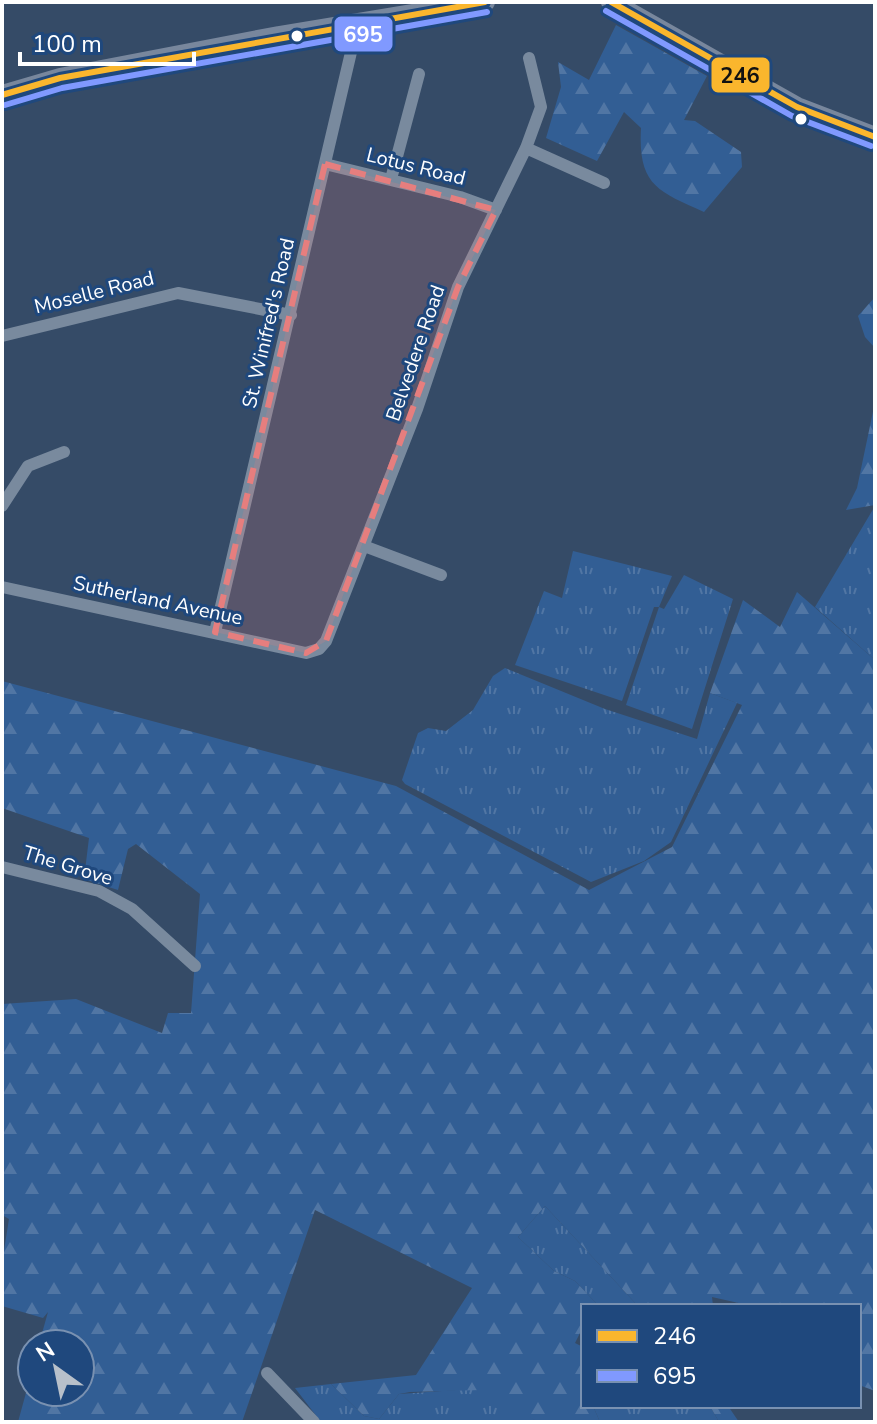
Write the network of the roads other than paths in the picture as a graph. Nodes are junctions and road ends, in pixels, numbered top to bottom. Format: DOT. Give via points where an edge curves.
graph roads {
  1 [pos="485,2"];
  2 [pos="611,2"];
  3 [pos="351,22"];
  4 [pos="529,58"];
  5 [pos="419,74"];
  6 [pos="2,95"];
  7 [pos="875,137"];
  8 [pos="526,148"];
  9 [pos="325,164"];
  10 [pos="391,179"];
  11 [pos="604,183"];
  12 [pos="496,210"];
  13 [pos="291,315"];
  14 [pos="2,336"];
  15 [pos="64,452"];
  16 [pos="2,506"];
  17 [pos="364,546"];
  18 [pos="441,575"];
  19 [pos="2,587"];
  20 [pos="215,632"];
  21 [pos="306,653"];
  22 [pos="2,867"];
  23 [pos="195,966"];
  24 [pos="267,1373"];
  25 [pos="314,1422"];
  1 -- 3 [label="main road"];
  2 -- 7 [label="main road" via="797,107"];
  3 -- 6 [label="main road" via="60,78"];
  3 -- 9 [label="street, St. Winifred's Road" via="352,48"];
  4 -- 8 [label="street, Belvedere Road" via="541,107"];
  5 -- 10 [label="street"];
  8 -- 11 [label="street"];
  8 -- 12 [label="street, Belvedere Road"];
  9 -- 10 [label="street, Lotus Road"];
  9 -- 13 [label="street, St. Winifred's Road"];
  10 -- 12 [label="street, Lotus Road"];
  12 -- 17 [label="street, Belvedere Road" via="458,287"];
  13 -- 14 [label="street, Moselle Road" via="178,293"];
  13 -- 20 [label="street, St. Winifred's Road"];
  15 -- 16 [label="street" via="28,466"];
  17 -- 18 [label="street"];
  17 -- 21 [label="street, Belvedere Road" via="326,641"];
  19 -- 20 [label="street, Sutherland Avenue"];
  20 -- 21 [label="street, Sutherland Avenue"];
  22 -- 23 [label="street, The Grove" via="99,891 132,909"];
  24 -- 25 [label="street"];
}
